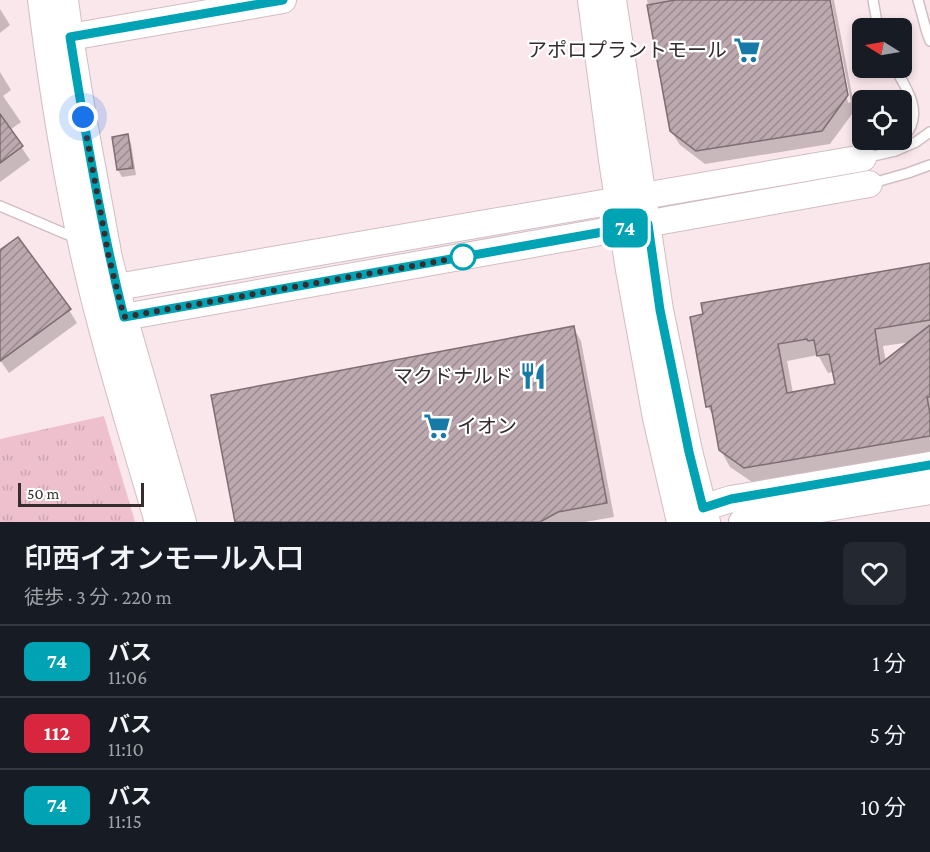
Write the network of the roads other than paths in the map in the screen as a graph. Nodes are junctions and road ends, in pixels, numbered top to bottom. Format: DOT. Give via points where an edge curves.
graph roads {
  1 [pos="40,0"];
  2 [pos="65,0"];
  3 [pos="283,0"];
  4 [pos="591,0"];
  5 [pos="613,0"];
  6 [pos="873,0"];
  7 [pos="918,0"];
  8 [pos="876,18"];
  9 [pos="70,37"];
  10 [pos="930,41"];
  11 [pos="900,78"];
  12 [pos="930,132"];
  13 [pos="895,151"];
  14 [pos="862,158"];
  15 [pos="930,165"];
  16 [pos="869,184"];
  17 [pos="643,196"];
  18 [pos="618,200"];
  19 [pos="0,206"];
  20 [pos="648,224"];
  21 [pos="623,228"];
  22 [pos="81,238"];
  23 [pos="117,287"];
  24 [pos="98,310"];
  25 [pos="124,317"];
  26 [pos="930,465"];
  27 [pos="930,491"];
  28 [pos="705,516"];
  29 [pos="679,519"];
  30 [pos="158,522"];
  31 [pos="183,522"];
  32 [pos="732,522"];
  33 [pos="742,522"];
  1 -- 22 [label="street" via="63,153"];
  2 -- 9 [label="street"];
  3 -- 9 [label="street"];
  4 -- 18 [label="street"];
  5 -- 17 [label="street"];
  6 -- 8 [label="lane"];
  7 -- 10 [label="lane"];
  9 -- 23 [label="street"];
  11 -- 13 [label="lane" via="914,114 911,127"];
  12 -- 13 [label="lane"];
  13 -- 14 [label="lane"];
  14 -- 17 [label="street"];
  15 -- 16 [label="lane"];
  16 -- 20 [label="street"];
  17 -- 18 [label="street"];
  17 -- 20 [label="street"];
  18 -- 21 [label="street"];
  18 -- 23 [label="street"];
  19 -- 22 [label="lane"];
  20 -- 21 [label="street"];
  20 -- 28 [label="street" via="660,310"];
  21 -- 25 [label="street"];
  21 -- 29 [label="street" via="656,418"];
  22 -- 24 [label="street"];
  23 -- 24 [label="street"];
  23 -- 25 [label="street"];
  24 -- 25 [label="street"];
  24 -- 30 [label="street"];
  25 -- 31 [label="street"];
  26 -- 28 [label="street" via="731,499"];
  27 -- 33 [label="street"];
  28 -- 29 [label="street"];
  28 -- 32 [label="street"];
}
